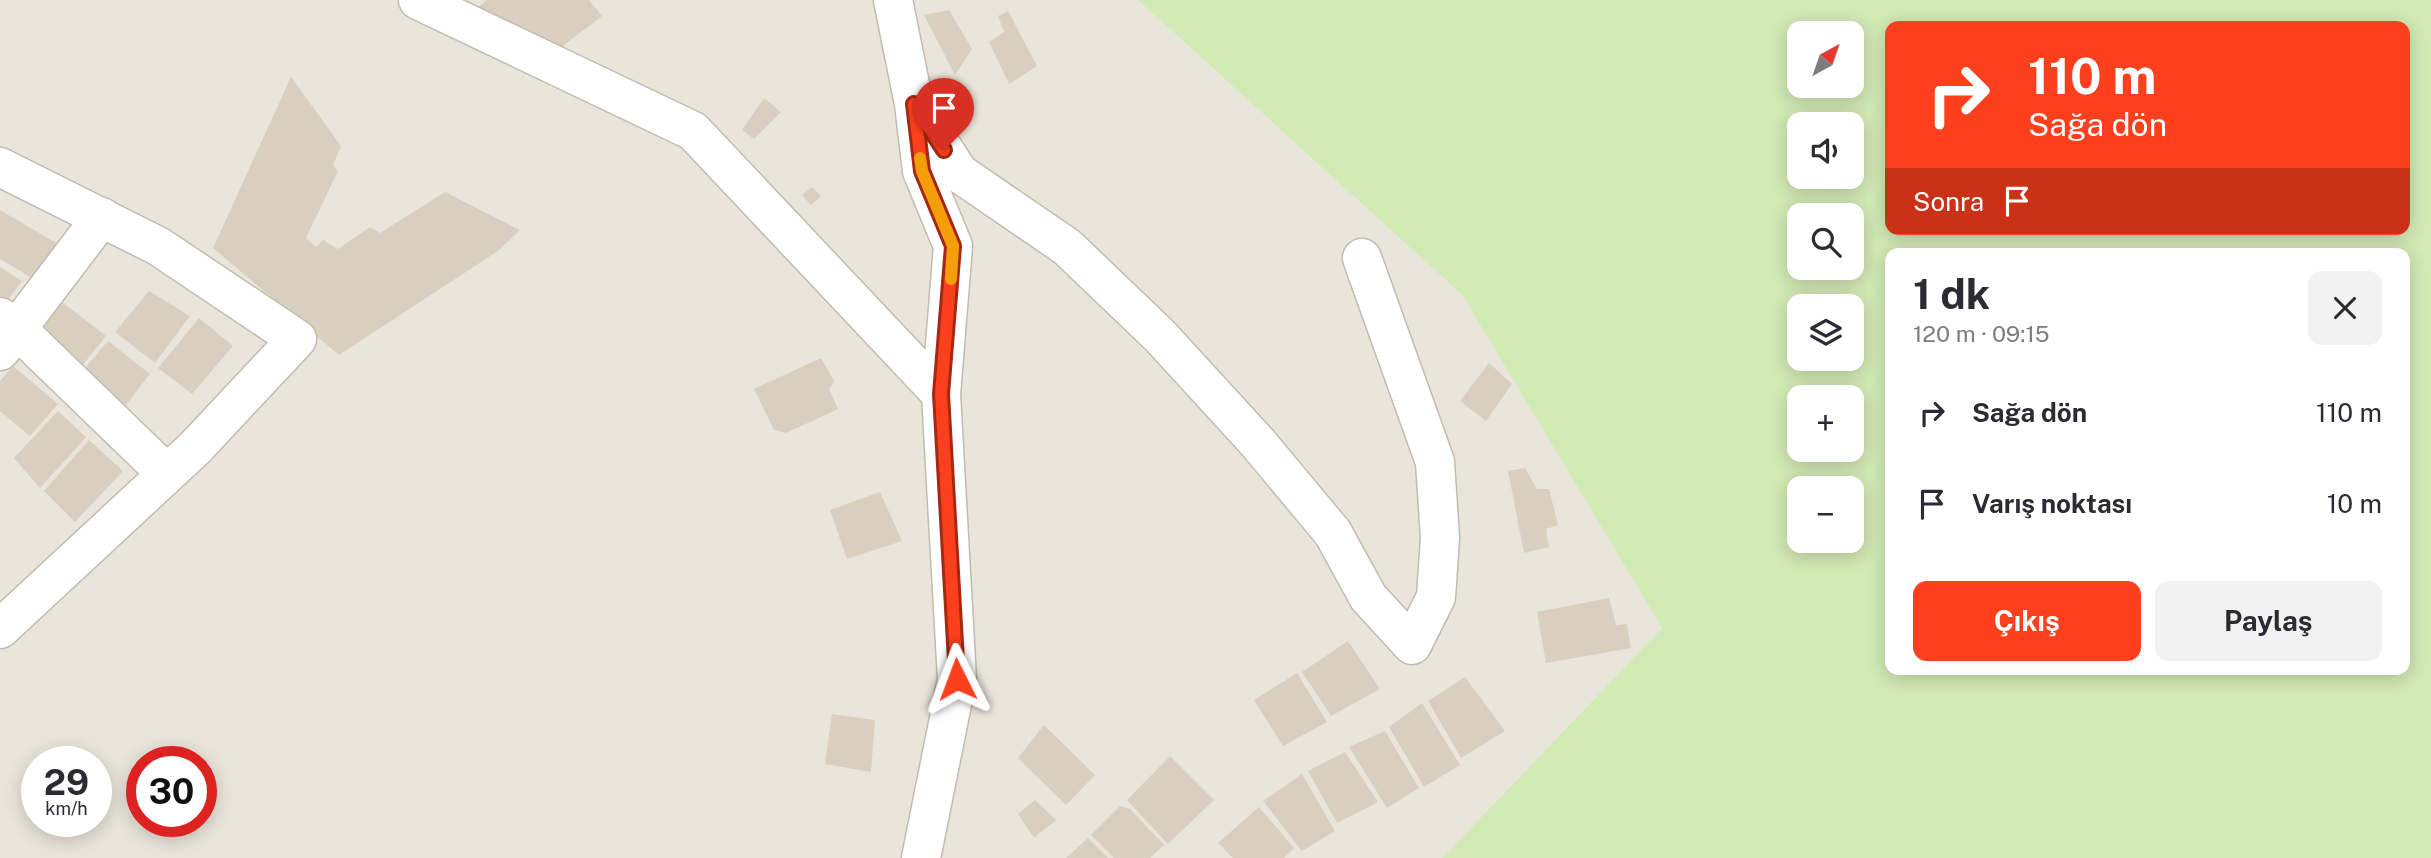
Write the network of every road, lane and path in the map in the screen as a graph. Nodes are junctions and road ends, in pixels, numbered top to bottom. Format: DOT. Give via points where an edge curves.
graph roads {
  1 [pos="418,0"];
  2 [pos="893,0"];
  3 [pos="914,104"];
  4 [pos="0,167"];
  5 [pos="102,217"];
  6 [pos="1362,258"];
  7 [pos="6,332"];
  8 [pos="941,394"];
  9 [pos="167,474"];
  10 [pos="0,629"];
  11 [pos="921,858"];
  1 -- 8 [label="street" via="693,131"];
  2 -- 3 [label="street"];
  3 -- 6 [label="street" via="959,173 1067,247 1160,336 1333,533 1368,597 1412,645 1436,597 1440,538 1434,462"];
  3 -- 8 [label="street" via="922,171 953,246"];
  4 -- 5 [label="street"];
  5 -- 7 [label="street"];
  5 -- 9 [label="street" via="158,246 297,339"];
  7 -- 9 [label="street"];
  8 -- 11 [label="street" via="957,679"];
  9 -- 10 [label="street"];
}
